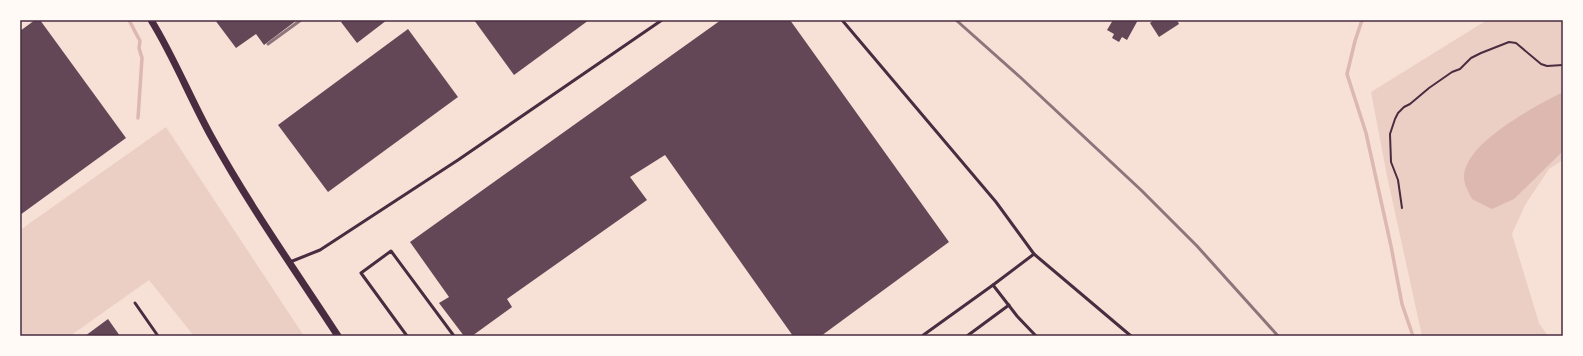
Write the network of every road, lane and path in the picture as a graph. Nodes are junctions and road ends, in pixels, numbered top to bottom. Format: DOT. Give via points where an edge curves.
graph roads {
  1 [pos="152,20"];
  2 [pos="662,20"];
  3 [pos="842,20"];
  4 [pos="1563,64"];
  5 [pos="1402,208"];
  6 [pos="1034,254"];
  7 [pos="290,262"];
  8 [pos="993,285"];
  9 [pos="135,303"];
  10 [pos="1008,305"];
  11 [pos="158,336"];
  12 [pos="338,336"];
  13 [pos="407,336"];
  14 [pos="454,336"];
  15 [pos="922,336"];
  16 [pos="967,336"];
  17 [pos="1036,336"];
  18 [pos="1131,336"];
  1 -- 7 [label="street" via="211,136"];
  2 -- 7 [label="lane" via="458,160 320,250"];
  3 -- 6 [label="lane" via="996,202"];
  4 -- 5 [label="path" via="1541,64 1516,43 1509,42 1471,58 1460,69 1452,72 1404,107 1398,113 1390,134 1391,162 1398,180"];
  6 -- 8 [label="lane"];
  6 -- 18 [label="lane"];
  7 -- 12 [label="street"];
  8 -- 10 [label="lane"];
  8 -- 15 [label="lane"];
  9 -- 11 [label="lane"];
  10 -- 16 [label="lane"];
  10 -- 17 [label="lane"];
  13 -- 14 [label="lane" via="361,273 391,251"];
}
